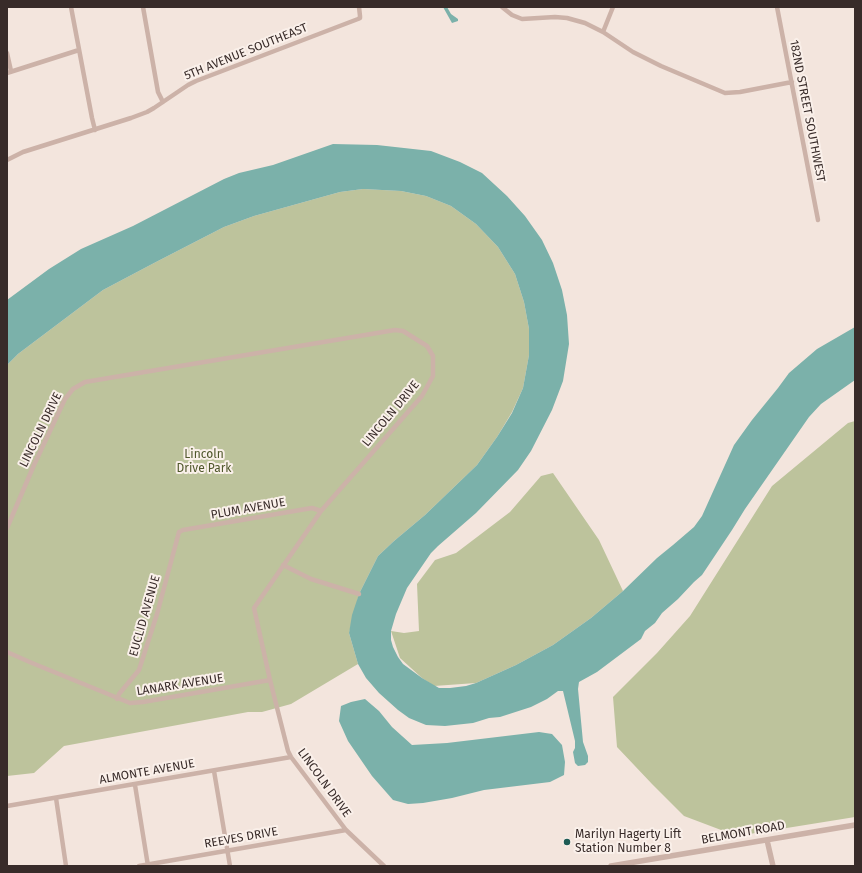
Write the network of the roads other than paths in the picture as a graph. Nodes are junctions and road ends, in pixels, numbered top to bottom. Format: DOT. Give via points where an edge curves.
graph roads {
  1 [pos="71,7"];
  2 [pos="143,7"];
  3 [pos="359,7"];
  4 [pos="502,7"];
  5 [pos="613,7"];
  6 [pos="777,7"];
  7 [pos="603,32"];
  8 [pos="79,50"];
  9 [pos="7,53"];
  10 [pos="9,72"];
  11 [pos="792,82"];
  12 [pos="163,102"];
  13 [pos="95,130"];
  14 [pos="7,160"];
  15 [pos="818,220"];
  16 [pos="321,511"];
  17 [pos="7,528"];
  18 [pos="179,532"];
  19 [pos="283,565"];
  20 [pos="359,594"];
  21 [pos="7,652"];
  22 [pos="270,680"];
  23 [pos="117,699"];
  24 [pos="290,757"];
  25 [pos="214,771"];
  26 [pos="134,785"];
  27 [pos="56,798"];
  28 [pos="7,806"];
  29 [pos="855,825"];
  30 [pos="346,830"];
  31 [pos="767,840"];
  32 [pos="227,851"];
  33 [pos="148,865"];
  34 [pos="66,866"];
  35 [pos="139,866"];
  36 [pos="230,866"];
  37 [pos="384,866"];
  38 [pos="611,866"];
  39 [pos="773,866"];
  1 -- 8 [label="street"];
  2 -- 12 [label="street" via="158,92"];
  3 -- 12 [label="street, 5TH AVENUE SOUTHEAST" via="360,18 196,81"];
  4 -- 7 [label="street" via="517,18 567,18"];
  5 -- 7 [label="street"];
  6 -- 11 [label="street, 182ND STREET SOUTHWEST"];
  7 -- 11 [label="street" via="633,52 725,93"];
  8 -- 10 [label="street"];
  8 -- 13 [label="street"];
  9 -- 10 [label="street"];
  11 -- 15 [label="street, 182ND STREET SOUTHWEST"];
  12 -- 13 [label="street, 5TH AVENUE SOUTHEAST" via="147,112"];
  13 -- 14 [label="street, 5TH AVENUE SOUTHEAST" via="23,152"];
  16 -- 17 [label="street, LINCOLN DRIVE" via="422,396 433,376 433,356 427,346 403,331 395,330 85,382 73,389 65,399"];
  16 -- 18 [label="street, PLUM AVENUE" via="312,508"];
  16 -- 19 [label="street, LINCOLN DRIVE"];
  18 -- 23 [label="street, EUCLID AVENUE" via="139,670"];
  19 -- 20 [label="street" via="311,579"];
  19 -- 22 [label="street, LINCOLN DRIVE" via="254,608"];
  21 -- 23 [label="street, LANARK AVENUE"];
  22 -- 23 [label="street, LANARK AVENUE" via="143,702 130,703"];
  22 -- 24 [label="street, LINCOLN DRIVE"];
  24 -- 25 [label="street, ALMONTE AVENUE"];
  24 -- 30 [label="street, LINCOLN DRIVE"];
  25 -- 26 [label="street, ALMONTE AVENUE"];
  25 -- 32 [label="street"];
  26 -- 27 [label="street, ALMONTE AVENUE"];
  26 -- 33 [label="street"];
  27 -- 28 [label="street, ALMONTE AVENUE"];
  27 -- 34 [label="street"];
  29 -- 31 [label="street, BELMONT ROAD"];
  30 -- 32 [label="street, REEVES DRIVE"];
  30 -- 37 [label="street, LINCOLN DRIVE"];
  31 -- 38 [label="street, BELMONT ROAD"];
  31 -- 39 [label="street"];
  32 -- 33 [label="street, REEVES DRIVE"];
  32 -- 36 [label="street"];
  33 -- 35 [label="street, REEVES DRIVE"];
}
